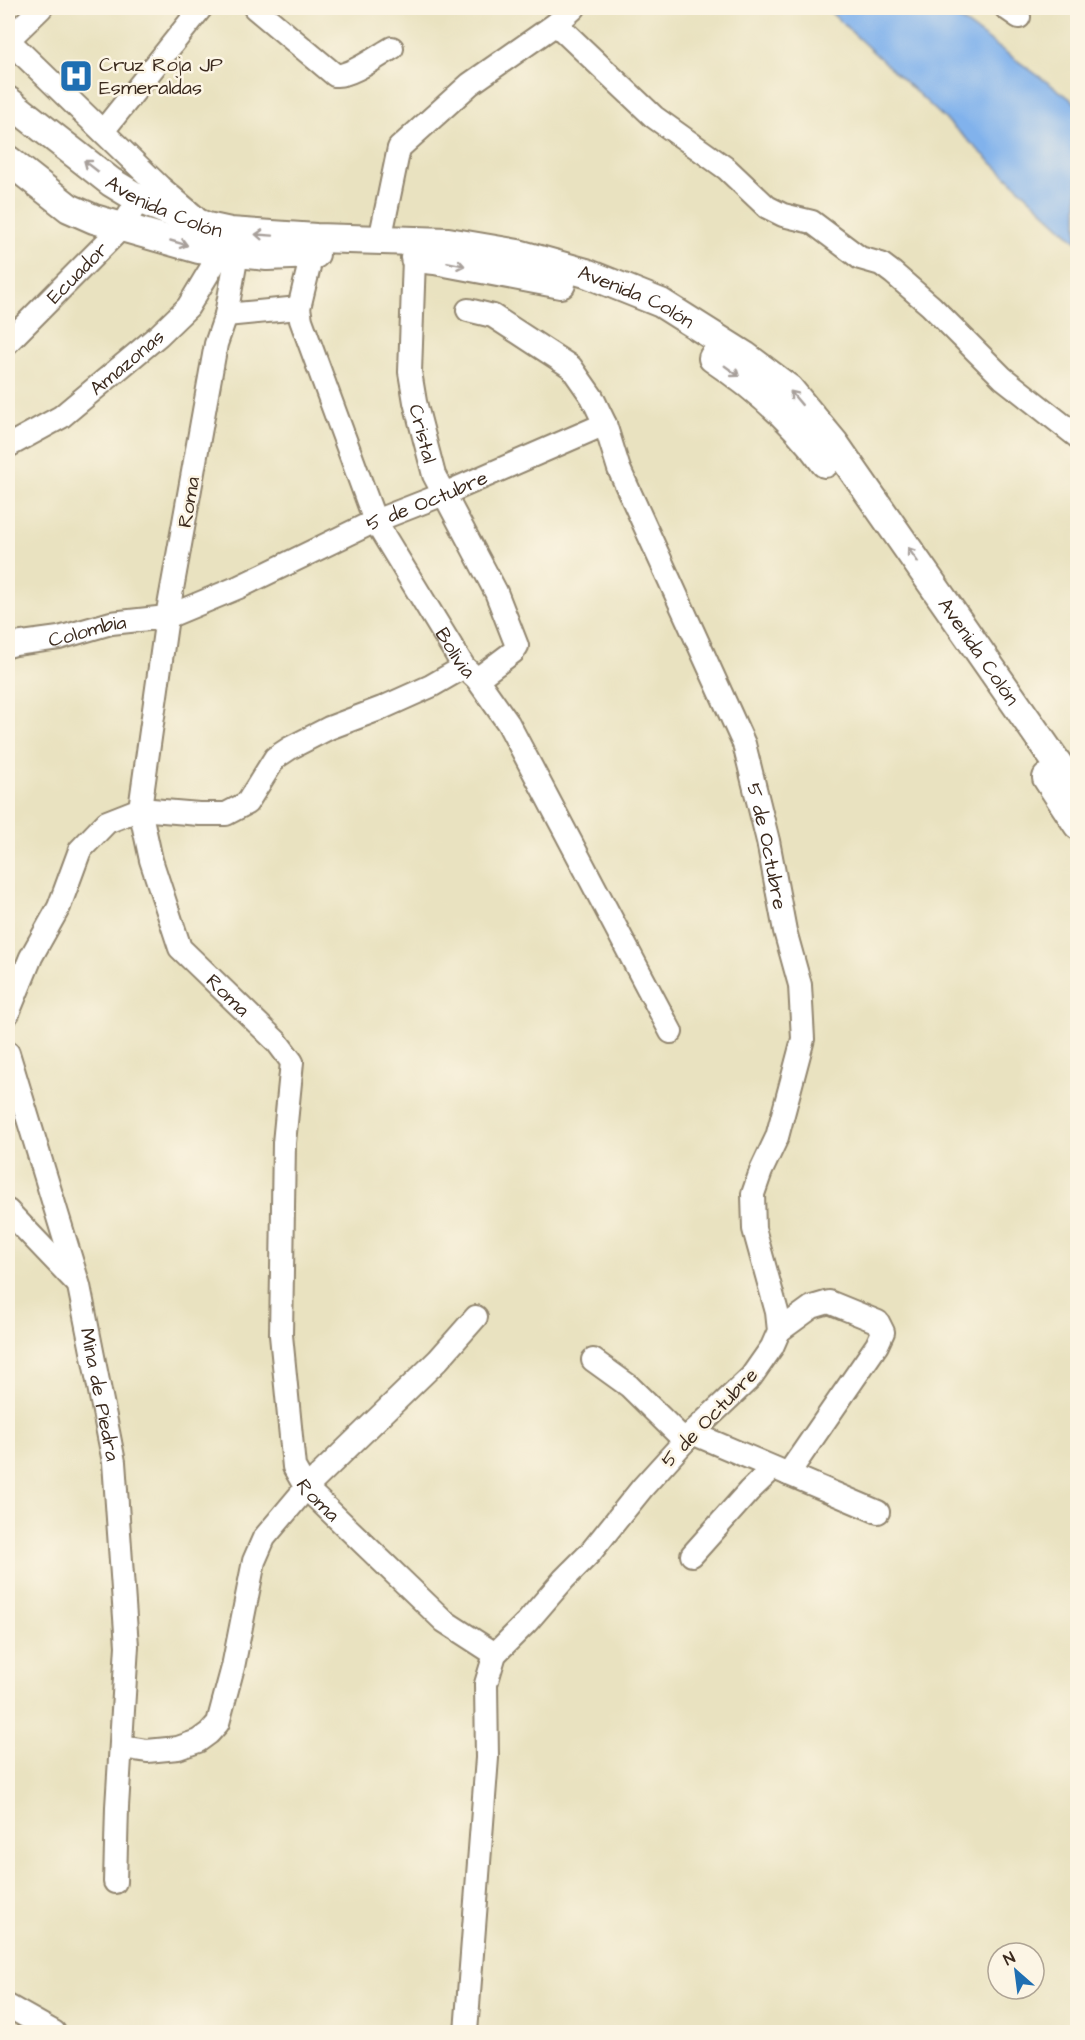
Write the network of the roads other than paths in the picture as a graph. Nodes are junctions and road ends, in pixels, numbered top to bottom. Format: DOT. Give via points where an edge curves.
graph roads {
  1 [pos="40,8"];
  2 [pos="201,8"];
  3 [pos="255,8"];
  4 [pos="574,8"];
  5 [pos="556,24"];
  6 [pos="8,41"];
  7 [pos="392,48"];
  8 [pos="8,101"];
  9 [pos="104,131"];
  10 [pos="8,160"];
  11 [pos="139,199"];
  12 [pos="122,227"];
  13 [pos="207,227"];
  14 [pos="380,240"];
  15 [pos="229,253"];
  16 [pos="312,254"];
  17 [pos="414,258"];
  18 [pos="300,308"];
  19 [pos="468,310"];
  20 [pos="226,315"];
  21 [pos="8,342"];
  22 [pos="605,424"];
  23 [pos="1077,436"];
  24 [pos="8,446"];
  25 [pos="444,494"];
  26 [pos="375,521"];
  27 [pos="167,617"];
  28 [pos="8,646"];
  29 [pos="470,673"];
  30 [pos="1067,778"];
  31 [pos="140,810"];
  32 [pos="1077,825"];
  33 [pos="8,1013"];
  34 [pos="671,1032"];
  35 [pos="8,1053"];
  36 [pos="8,1211"];
  37 [pos="80,1286"];
  38 [pos="476,1317"];
  39 [pos="779,1331"];
  40 [pos="593,1360"];
  41 [pos="688,1437"];
  42 [pos="781,1471"];
  43 [pos="306,1488"];
  44 [pos="878,1512"];
  45 [pos="692,1555"];
  46 [pos="495,1654"];
  47 [pos="122,1747"];
  48 [pos="115,1882"];
  49 [pos="8,2006"];
  50 [pos="54,2032"];
  51 [pos="466,2032"];
  1 -- 6 [label="street"];
  2 -- 9 [label="street"];
  3 -- 7 [label="street" via="335,75 355,70"];
  4 -- 5 [label="street"];
  5 -- 14 [label="street" via="470,84 399,148"];
  5 -- 23 [label="street" via="654,117 727,169 774,212 812,222 860,258 881,264 931,306 1003,378"];
  6 -- 9 [label="street"];
  11 -- 8 [label="main road, Avenida Colón, one-way" via="111,182"];
  9 -- 13 [label="street"];
  10 -- 12 [label="main road, Avenida Colón" via="69,208"];
  11 -- 12 [label="street, Ecuador"];
  11 -- 13 [label="main road, Avenida Colón"];
  12 -- 15 [label="main road, Avenida Colón, one-way" via="199,249"];
  12 -- 21 [label="street, Ecuador"];
  14 -- 13 [label="main road, Avenida Colón, one-way" via="236,233"];
  30 -- 14 [label="main road, Avenida Colón, one-way" via="834,443 789,389 661,303 585,273 518,254 448,242"];
  15 -- 16 [label="main road, Avenida Colón"];
  15 -- 20 [label="street, Roma"];
  15 -- 24 [label="street, Amazonas" via="188,307 159,335 61,417"];
  16 -- 17 [label="main road, Avenida Colón"];
  16 -- 18 [label="street, Bolivia"];
  17 -- 25 [label="street, Cristal" via="410,372 434,475"];
  17 -- 30 [label="main road, Avenida Colón, one-way" via="557,283 611,300 668,328 735,373 814,447"];
  18 -- 20 [label="street"];
  18 -- 26 [label="street, Bolivia" via="301,320"];
  19 -- 22 [label="street" via="493,316 571,367"];
  20 -- 27 [label="street, Roma" via="216,345"];
  22 -- 25 [label="street, 5 de Octubre"];
  22 -- 39 [label="street, 5 de Octubre" via="619,469 744,744 800,985 803,1038 777,1137 753,1194 754,1229"];
  25 -- 26 [label="street, 5 de Octubre"];
  25 -- 29 [label="street, Cristal" via="496,592 517,646 513,652"];
  26 -- 27 [label="street, 5 de Octubre"];
  26 -- 29 [label="street, Bolivia"];
  27 -- 28 [label="street, Colombia" via="111,623 59,638"];
  27 -- 31 [label="street, Roma"];
  29 -- 31 [label="street" via="329,728 290,748 275,758 247,803 226,814"];
  29 -- 34 [label="street, Bolivia" via="508,723"];
  30 -- 32 [label="main road, Avenida Colón"];
  31 -- 33 [label="street" via="107,822 80,850 59,907 31,957"];
  31 -- 43 [label="street, Roma" via="151,860 180,948 277,1042 292,1062 284,1143 281,1335 294,1467"];
  35 -- 37 [label="street, Mina de Piedra"];
  36 -- 37 [label="street"];
  37 -- 47 [label="street, Mina de Piedra" via="114,1462 126,1646"];
  38 -- 43 [label="street" via="438,1360"];
  39 -- 41 [label="street, 5 de Octubre" via="751,1377"];
  39 -- 42 [label="street" via="812,1307 829,1302 878,1322 883,1332"];
  40 -- 41 [label="street"];
  41 -- 42 [label="street"];
  41 -- 46 [label="street, 5 de Octubre" via="590,1553"];
  42 -- 44 [label="street"];
  42 -- 45 [label="street" via="749,1491"];
  43 -- 46 [label="street, Roma" via="444,1620"];
  43 -- 47 [label="street" via="264,1538 254,1561 218,1723 198,1741 178,1748 147,1751"];
  46 -- 51 [label="street" via="486,1684 487,1758"];
  47 -- 48 [label="street, Mina de Piedra"];
  49 -- 50 [label="street"];
}
